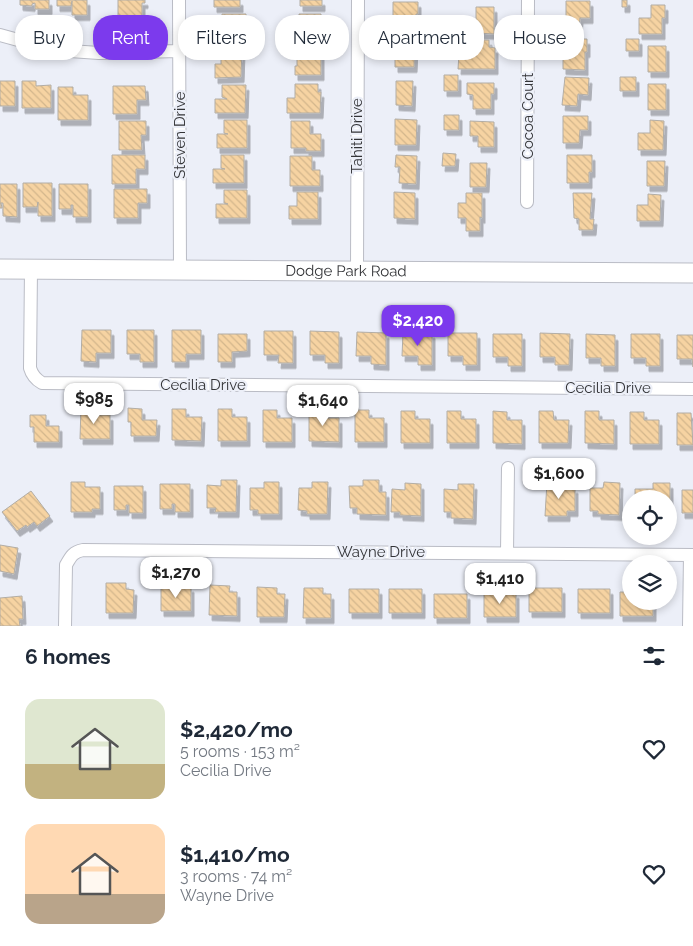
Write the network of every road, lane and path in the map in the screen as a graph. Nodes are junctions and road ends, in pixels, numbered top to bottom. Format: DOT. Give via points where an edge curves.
graph roads {
  1 [pos="179,0"];
  2 [pos="358,0"];
  3 [pos="528,0"];
  4 [pos="179,15"];
  5 [pos="1,34"];
  6 [pos="178,52"];
  7 [pos="179,60"];
  8 [pos="527,202"];
  9 [pos="0,269"];
  10 [pos="31,269"];
  11 [pos="180,270"];
  12 [pos="356,271"];
  13 [pos="693,273"];
  14 [pos="693,389"];
  15 [pos="508,468"];
  16 [pos="507,553"];
  17 [pos="691,555"];
  18 [pos="65,626"];
  19 [pos="689,626"];
  1 -- 4 [label="street, Steven Drive"];
  2 -- 12 [label="street, Tahiti Drive"];
  3 -- 8 [label="street, Cocoa Court"];
  5 -- 6 [label="street" via="70,52"];
  7 -- 11 [label="street, Steven Drive"];
  9 -- 10 [label="street, Dodge Park Road"];
  10 -- 11 [label="street, Dodge Park Road"];
  10 -- 14 [label="street, Cecilia Drive" via="30,368 36,380 42,383"];
  11 -- 12 [label="street, Dodge Park Road"];
  12 -- 13 [label="street, Dodge Park Road"];
  15 -- 16 [label="street"];
  16 -- 17 [label="street, Wayne Drive"];
  16 -- 18 [label="street, Wayne Drive" via="83,550 71,556 66,567"];
  17 -- 19 [label="street"];
}
